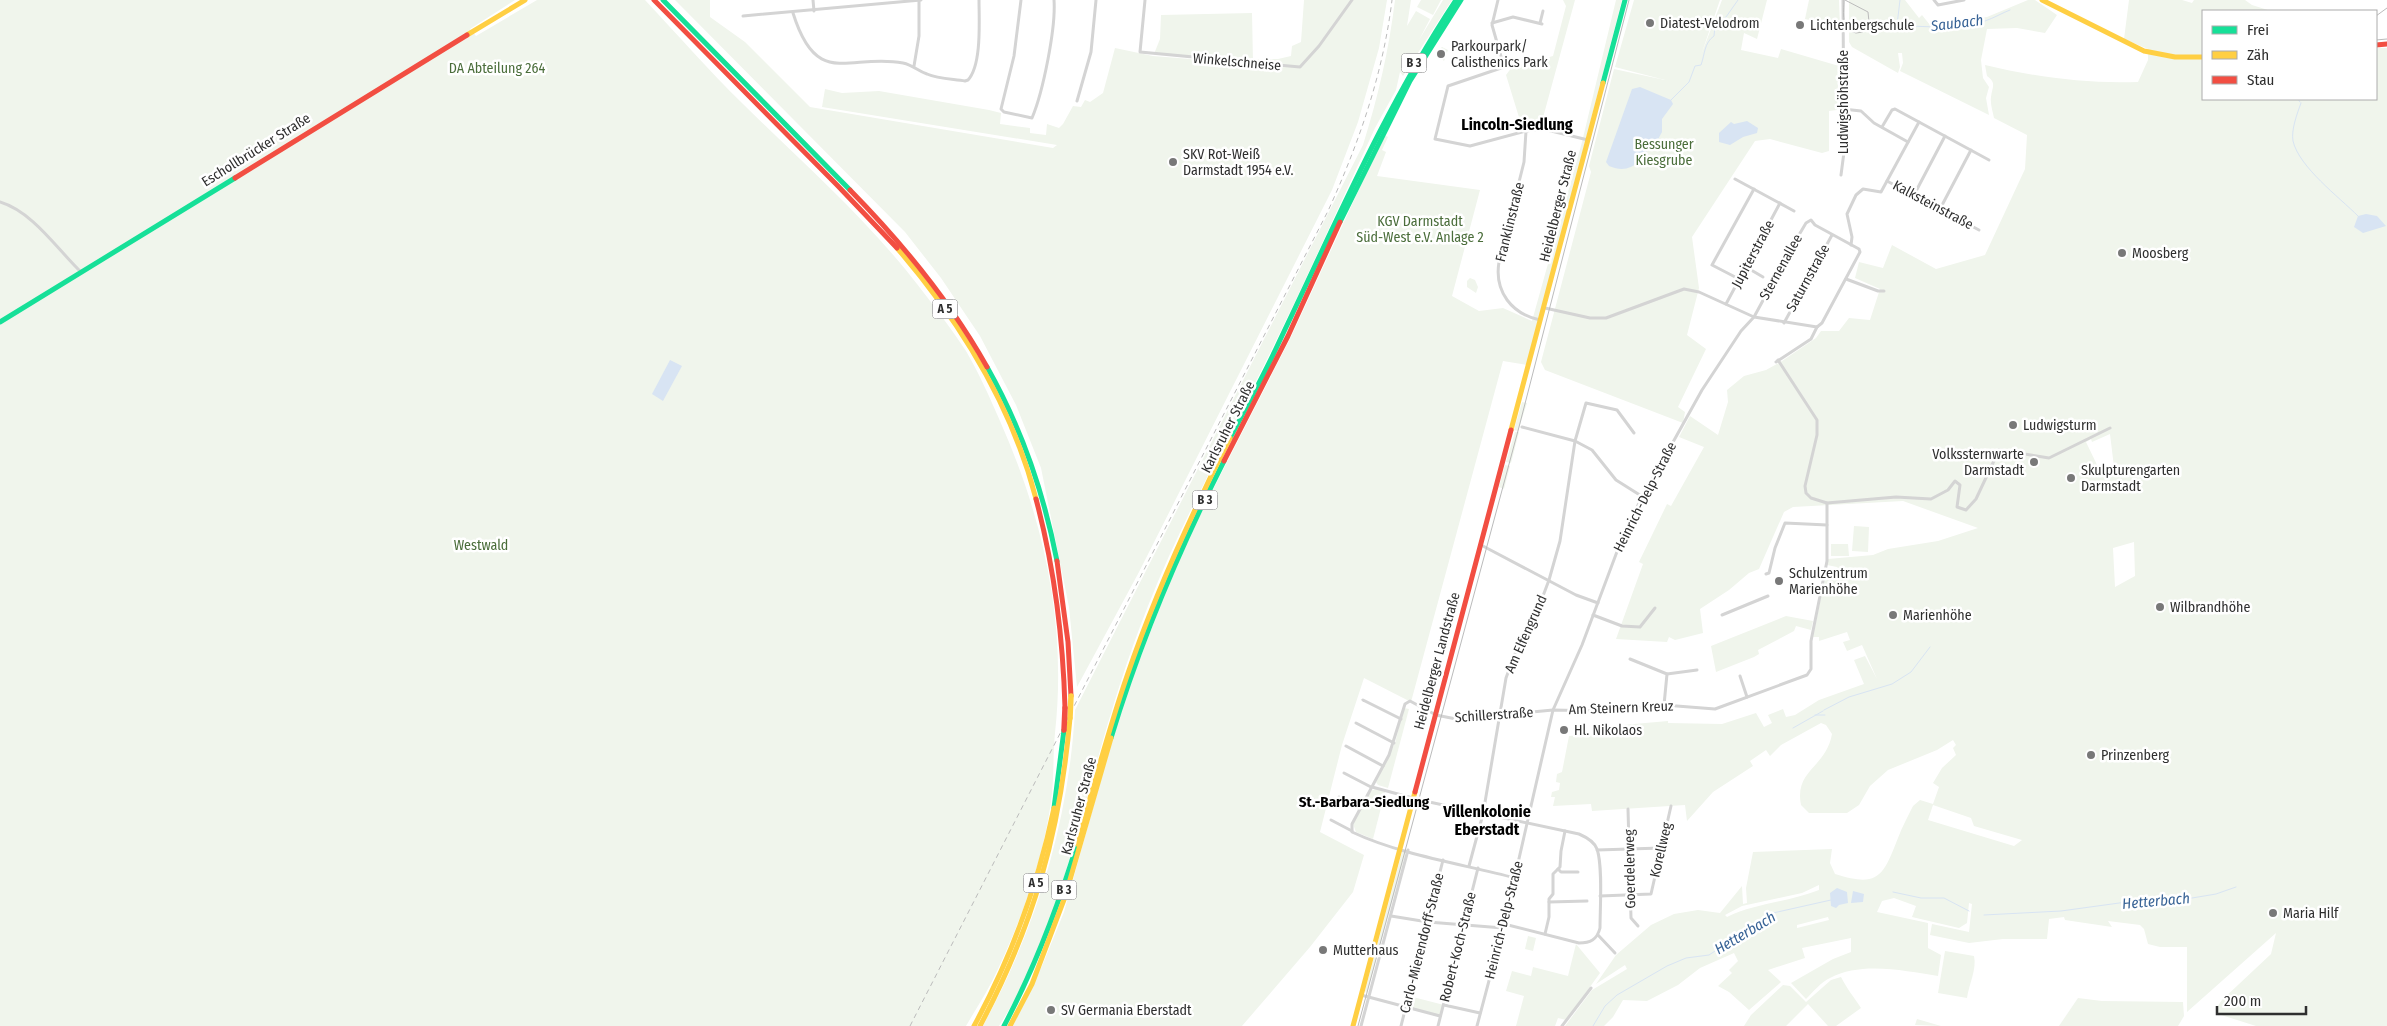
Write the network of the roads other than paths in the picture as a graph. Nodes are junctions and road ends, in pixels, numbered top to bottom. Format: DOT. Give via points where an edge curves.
graph roads {
  1 [pos="525,0"];
  2 [pos="654,0"];
  3 [pos="663,0"];
  4 [pos="813,0"];
  5 [pos="876,0"];
  6 [pos="920,0"];
  7 [pos="979,0"];
  8 [pos="1021,0"];
  9 [pos="1054,0"];
  10 [pos="1096,0"];
  11 [pos="1145,0"];
  12 [pos="1352,0"];
  13 [pos="1456,0"];
  14 [pos="1462,0"];
  15 [pos="1498,0"];
  16 [pos="1625,0"];
  17 [pos="1843,0"];
  18 [pos="1934,0"];
  19 [pos="1964,0"];
  20 [pos="2042,0"];
  21 [pos="876,5"];
  22 [pos="814,11"];
  23 [pos="1543,11"];
  24 [pos="793,13"];
  25 [pos="743,16"];
  26 [pos="1492,23"];
  27 [pos="2202,57"];
  28 [pos="914,66"];
  29 [pos="1077,101"];
  30 [pos="1843,109"];
  31 [pos="1919,122"];
  32 [pos="1882,127"];
  33 [pos="1526,132"];
  34 [pos="1945,136"];
  35 [pos="1588,140"];
  36 [pos="1908,142"];
  37 [pos="1971,150"];
  38 [pos="1989,160"];
  39 [pos="1841,175"];
  40 [pos="1735,179"];
  41 [pos="1887,181"];
  42 [pos="1754,190"];
  43 [pos="1914,195"];
  44 [pos="0,202"];
  45 [pos="1780,203"];
  46 [pos="1940,209"];
  47 [pos="1794,211"];
  48 [pos="1979,230"];
  49 [pos="1832,234"];
  50 [pos="1851,245"];
  51 [pos="1746,267"];
  52 [pos="81,272"];
  53 [pos="1763,277"];
  54 [pos="1739,279"];
  55 [pos="1846,279"];
  56 [pos="1884,291"];
  57 [pos="1726,304"];
  58 [pos="1545,305"];
  59 [pos="1754,317"];
  60 [pos="1542,321"];
  61 [pos="0,322"];
  62 [pos="1784,322"];
  63 [pos="1817,326"];
  64 [pos="1706,383"];
  65 [pos="1522,427"];
  66 [pos="2110,428"];
  67 [pos="1634,433"];
  68 [pos="1575,441"];
  69 [pos="1643,497"];
  70 [pos="1827,503"];
  71 [pos="1827,525"];
  72 [pos="1481,545"];
  73 [pos="1766,574"];
  74 [pos="1549,580"];
  75 [pos="1768,596"];
  76 [pos="1598,603"];
  77 [pos="1655,608"];
  78 [pos="1593,615"];
  79 [pos="1722,615"];
  80 [pos="1630,659"];
  81 [pos="1697,670"];
  82 [pos="1667,674"];
  83 [pos="1740,676"];
  84 [pos="1747,697"];
  85 [pos="1362,700"];
  86 [pos="1664,705"];
  87 [pos="1553,710"];
  88 [pos="1436,715"];
  89 [pos="1499,716"];
  90 [pos="1401,719"];
  91 [pos="1356,723"];
  92 [pos="1394,743"];
  93 [pos="1346,746"];
  94 [pos="1383,766"];
  95 [pos="1344,773"];
  96 [pos="1372,787"];
  97 [pos="1339,797"];
  98 [pos="1414,798"];
  99 [pos="1671,806"];
  100 [pos="1360,808"];
  101 [pos="1628,809"];
  102 [pos="1483,814"];
  103 [pos="1331,820"];
  104 [pos="1528,823"];
  105 [pos="1565,831"];
  106 [pos="1352,832"];
  107 [pos="1661,848"];
  108 [pos="1401,849"];
  109 [pos="1630,849"];
  110 [pos="1408,850"];
  111 [pos="1597,850"];
  112 [pos="1443,860"];
  113 [pos="1469,866"];
  114 [pos="1478,868"];
  115 [pos="1558,869"];
  116 [pos="1578,872"];
  117 [pos="1515,878"];
  118 [pos="1630,895"];
  119 [pos="1600,896"];
  120 [pos="1587,901"];
  121 [pos="1549,902"];
  122 [pos="1390,916"];
  123 [pos="1428,922"];
  124 [pos="1464,924"];
  125 [pos="1503,926"];
  126 [pos="1638,926"];
  127 [pos="1545,934"];
  128 [pos="1598,935"];
  129 [pos="1615,953"];
  130 [pos="1591,988"];
  131 [pos="1361,995"];
  132 [pos="1369,997"];
  133 [pos="1444,1005"];
  134 [pos="1406,1007"];
  135 [pos="1480,1013"];
  136 [pos="1440,1016"];
  137 [pos="974,1026"];
  138 [pos="980,1026"];
  139 [pos="1004,1026"];
  140 [pos="1010,1026"];
  141 [pos="1353,1026"];
  142 [pos="1361,1026"];
  143 [pos="1401,1026"];
  144 [pos="1438,1026"];
  145 [pos="1477,1026"];
  146 [pos="1562,1026"];
  1 -- 52 [label="main road, Eschollbrücker Straße"];
  2 -- 137 [label="main road, A 5, bridge" via="889,239 938,299 994,391 1016,439 1043,519 1064,648 1064,730 1054,810 1036,885 1010,955"];
  3 -- 138 [label="main road, A 5, bridge" via="888,230 938,289 976,346 1003,395 1021,436 1049,520 1065,601 1071,696 1061,800 1044,876 1020,944"];
  4 -- 22 [label="street"];
  5 -- 21 [label="street"];
  6 -- 21 [label="street"];
  6 -- 28 [label="street"];
  7 -- 28 [label="street" via="978,47 968,80 927,74"];
  8 -- 9 [label="street" via="1014,56 1001,109 1032,118 1048,50"];
  10 -- 29 [label="street" via="1091,52"];
  11 -- 12 [label="street, Winkelschneise" via="1140,52 1300,67 1320,46"];
  13 -- 139 [label="main road, Karlsruher Straße / B 3" via="1404,80 1372,141 1161,584 1110,726 1056,912 1035,966"];
  14 -- 140 [label="main road, Karlsruher Straße / B 3" via="1427,50 1391,112 1283,346 1181,550 1124,697 1056,928"];
  15 -- 26 [label="street"];
  16 -- 35 [label="main road, Heidelberger Straße"];
  17 -- 30 [label="street, Ludwigshöhstraße"];
  18 -- 19 [label="street" via="1938,5"];
  20 -- 27 [label="main road" via="2144,51 2175,57"];
  21 -- 22 [label="street"];
  22 -- 24 [label="street"];
  23 -- 26 [label="street" via="1541,23 1514,17"];
  24 -- 25 [label="street"];
  24 -- 28 [label="street" via="808,44 825,61 842,64 890,62"];
  26 -- 33 [label="street" via="1504,67 1448,86 1435,139 1470,146"];
  30 -- 32 [label="street" via="1860,111"];
  30 -- 39 [label="street, Ludwigshöhstraße"];
  31 -- 32 [label="street" via="1893,109"];
  31 -- 34 [label="street"];
  31 -- 36 [label="street"];
  32 -- 36 [label="street"];
  33 -- 35 [label="street" via="1549,130"];
  33 -- 60 [label="street, Franklinstraße" via="1526,155 1498,277 1509,304 1524,315"];
  34 -- 37 [label="street"];
  34 -- 43 [label="street"];
  35 -- 58 [label="main road, Heidelberger Straße"];
  36 -- 41 [label="street"];
  37 -- 38 [label="street"];
  37 -- 46 [label="street"];
  40 -- 42 [label="street"];
  41 -- 43 [label="street, Kalksteinstraße"];
  41 -- 50 [label="street" via="1881,192 1863,188 1856,195 1846,214"];
  42 -- 45 [label="street"];
  42 -- 54 [label="street" via="1712,265"];
  43 -- 46 [label="street, Kalksteinstraße"];
  44 -- 52 [label="street" via="36,225"];
  45 -- 47 [label="street"];
  45 -- 51 [label="street, Jupiterstraße"];
  46 -- 48 [label="street, Kalksteinstraße"];
  49 -- 50 [label="street"];
  49 -- 59 [label="street, Sternenallee" via="1811,220 1806,224"];
  49 -- 62 [label="street, Saturnstraße"];
  50 -- 55 [label="street" via="1860,252"];
  51 -- 53 [label="street"];
  51 -- 54 [label="street, Jupiterstraße"];
  52 -- 61 [label="main road, Eschollbrücker Straße"];
  54 -- 57 [label="street, Jupiterstraße"];
  55 -- 56 [label="street"];
  55 -- 63 [label="street" via="1822,323"];
  57 -- 58 [label="street" via="1684,289 1606,318 1590,318"];
  57 -- 59 [label="street"];
  58 -- 60 [label="main road, Heidelberger Landstraße"];
  59 -- 62 [label="street"];
  59 -- 64 [label="street, Sternenallee"];
  60 -- 72 [label="main road, Heidelberger Landstraße"];
  62 -- 63 [label="street"];
  63 -- 70 [label="street" via="1811,339 1777,361 1817,420 1806,493"];
  64 -- 69 [label="street, Heinrich-Delp-Straße"];
  65 -- 68 [label="street"];
  66 -- 70 [label="street" via="2049,458 1998,450 1976,499 1963,510 1957,507 1960,485 1955,481 1948,490 1930,498 1896,497"];
  67 -- 68 [label="street, Am Elfengrund" via="1617,410 1586,403"];
  68 -- 69 [label="street" via="1592,450 1616,480"];
  68 -- 74 [label="street, Am Elfengrund" via="1560,541"];
  69 -- 76 [label="street, Heinrich-Delp-Straße" via="1618,549"];
  70 -- 71 [label="street"];
  71 -- 73 [label="street" via="1786,523"];
  71 -- 84 [label="street, Am Steinern Kreuz" via="1827,561 1811,642 1810,672"];
  72 -- 74 [label="street"];
  72 -- 88 [label="main road, Heidelberger Landstraße"];
  74 -- 76 [label="street"];
  74 -- 89 [label="street, Am Elfengrund" via="1506,678"];
  75 -- 79 [label="street"];
  76 -- 78 [label="street, Heinrich-Delp-Straße"];
  77 -- 78 [label="street" via="1640,627 1622,626"];
  78 -- 87 [label="street, Heinrich-Delp-Straße"];
  80 -- 82 [label="street"];
  81 -- 82 [label="street"];
  82 -- 86 [label="street"];
  83 -- 84 [label="street"];
  84 -- 86 [label="street, Am Steinern Kreuz" via="1715,710"];
  85 -- 90 [label="street"];
  86 -- 87 [label="street, Am Steinern Kreuz" via="1601,711"];
  87 -- 89 [label="street, Schillerstraße"];
  87 -- 104 [label="street, Heinrich-Delp-Straße"];
  88 -- 89 [label="street, Schillerstraße" via="1456,719"];
  88 -- 90 [label="street, Schillerstraße" via="1409,701 1403,707"];
  88 -- 98 [label="main road, Heidelberger Landstraße"];
  89 -- 102 [label="street, Am Elfengrund"];
  90 -- 92 [label="street"];
  91 -- 92 [label="street"];
  92 -- 94 [label="street"];
  93 -- 94 [label="street"];
  94 -- 96 [label="street"];
  95 -- 96 [label="street"];
  96 -- 98 [label="street"];
  96 -- 100 [label="street"];
  97 -- 100 [label="street"];
  98 -- 102 [label="street"];
  98 -- 108 [label="main road, Heidelberger Landstraße"];
  99 -- 107 [label="street, Korellweg"];
  100 -- 106 [label="street" via="1352,824"];
  101 -- 109 [label="street, Goerdelerweg"];
  102 -- 104 [label="street"];
  102 -- 113 [label="street, Am Elfengrund"];
  103 -- 106 [label="street"];
  104 -- 105 [label="street"];
  104 -- 117 [label="street, Heinrich-Delp-Straße"];
  105 -- 111 [label="street" via="1589,838"];
  105 -- 115 [label="street"];
  106 -- 108 [label="street"];
  107 -- 109 [label="street"];
  107 -- 118 [label="street, Korellweg" via="1651,894"];
  108 -- 110 [label="street"];
  108 -- 131 [label="main road, Heidelberger Landstraße"];
  109 -- 111 [label="street"];
  109 -- 118 [label="street, Goerdelerweg"];
  110 -- 112 [label="street"];
  110 -- 122 [label="street"];
  111 -- 119 [label="street"];
  112 -- 113 [label="street"];
  112 -- 123 [label="street, Carlo-Mierendorff-Straße"];
  113 -- 114 [label="street"];
  114 -- 117 [label="street"];
  114 -- 124 [label="street, Robert-Koch-Straße"];
  115 -- 116 [label="street" via="1561,872"];
  115 -- 121 [label="street" via="1553,874 1553,894"];
  117 -- 125 [label="street, Heinrich-Delp-Straße"];
  118 -- 119 [label="street"];
  118 -- 126 [label="street, Goerdelerweg" via="1631,918"];
  119 -- 128 [label="street"];
  120 -- 121 [label="street"];
  121 -- 127 [label="street"];
  122 -- 123 [label="street"];
  122 -- 132 [label="street"];
  123 -- 124 [label="street"];
  123 -- 134 [label="street, Carlo-Mierendorff-Straße"];
  124 -- 125 [label="street"];
  124 -- 133 [label="street, Robert-Koch-Straße"];
  125 -- 127 [label="street"];
  125 -- 135 [label="street, Heinrich-Delp-Straße"];
  127 -- 128 [label="street" via="1579,943 1590,942"];
  128 -- 129 [label="street"];
  130 -- 146 [label="street"];
  131 -- 132 [label="street"];
  131 -- 141 [label="main road, Heidelberger Landstraße"];
  132 -- 134 [label="street"];
  132 -- 142 [label="street"];
  133 -- 135 [label="street"];
  133 -- 136 [label="street, Robert-Koch-Straße"];
  134 -- 136 [label="street"];
  134 -- 143 [label="street, Carlo-Mierendorff-Straße"];
  135 -- 145 [label="street, Heinrich-Delp-Straße"];
  136 -- 144 [label="street, Robert-Koch-Straße"];
}
